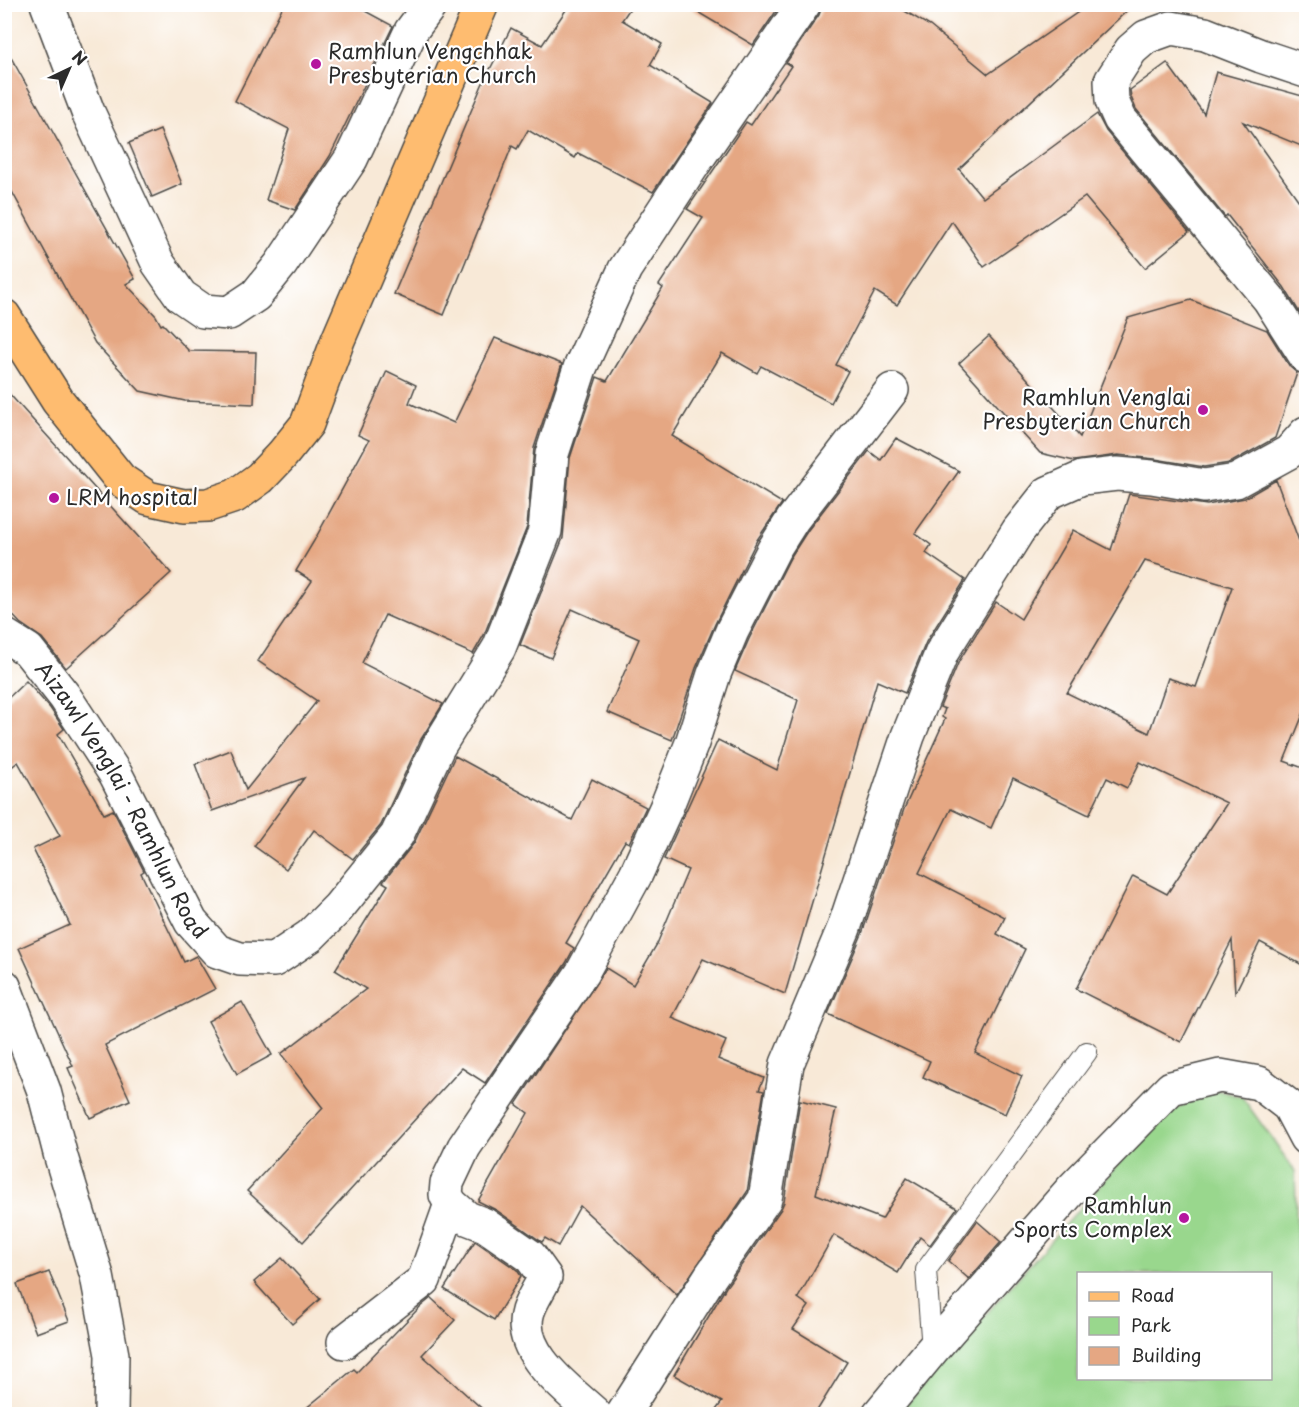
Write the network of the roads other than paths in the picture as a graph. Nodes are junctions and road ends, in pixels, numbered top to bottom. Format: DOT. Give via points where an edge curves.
graph roads {
  1 [pos="46,4"];
  2 [pos="430,4"];
  3 [pos="482,4"];
  4 [pos="804,4"];
  5 [pos="1306,71"];
  6 [pos="4,316"];
  7 [pos="1306,357"];
  8 [pos="892,390"];
  9 [pos="1306,433"];
  10 [pos="4,635"];
  11 [pos="4,986"];
  12 [pos="1087,1052"];
  13 [pos="1306,1138"];
  14 [pos="452,1204"];
  15 [pos="344,1342"];
  16 [pos="932,1350"];
  17 [pos="111,1414"];
  18 [pos="595,1414"];
  19 [pos="623,1414"];
  20 [pos="879,1414"];
  1 -- 2 [label="street" via="88,112 158,263 181,296 203,311 229,313 256,295 281,264 351,159 411,31"];
  3 -- 6 [label="main road" via="338,340 307,424 260,478 235,496 208,505 184,506 148,498 122,480 58,401"];
  4 -- 10 [label="street, Aizawl Venglai - Ramhlun Road" via="625,268 577,379 552,454 545,531 499,648 438,747 397,835 310,936 274,960 240,959 217,951 191,922 116,775 65,697 28,650"];
  5 -- 7 [label="street" via="1205,34 1171,28 1146,37 1131,50 1111,81 1112,101 1120,119 1269,299"];
  8 -- 14 [label="street" via="774,549 727,642 666,808 636,874 582,973 464,1147 447,1183 446,1195"];
  9 -- 19 [label="street" via="1289,452 1236,481 1204,486 1117,474 1082,478 1048,493 1018,531 942,652 908,736 844,928 787,1064 765,1199"];
  11 -- 17 [label="street" via="44,1091 98,1276 112,1355"];
  12 -- 16 [label="lane" via="926,1270"];
  13 -- 16 [label="street" via="1288,1106 1259,1083 1220,1076 1171,1088 1072,1189"];
  14 -- 15 [label="street" via="424,1280"];
  14 -- 18 [label="street" via="467,1218 485,1225 530,1256 545,1277 528,1312 526,1333 551,1374"];
  16 -- 20 [label="street"];
}
